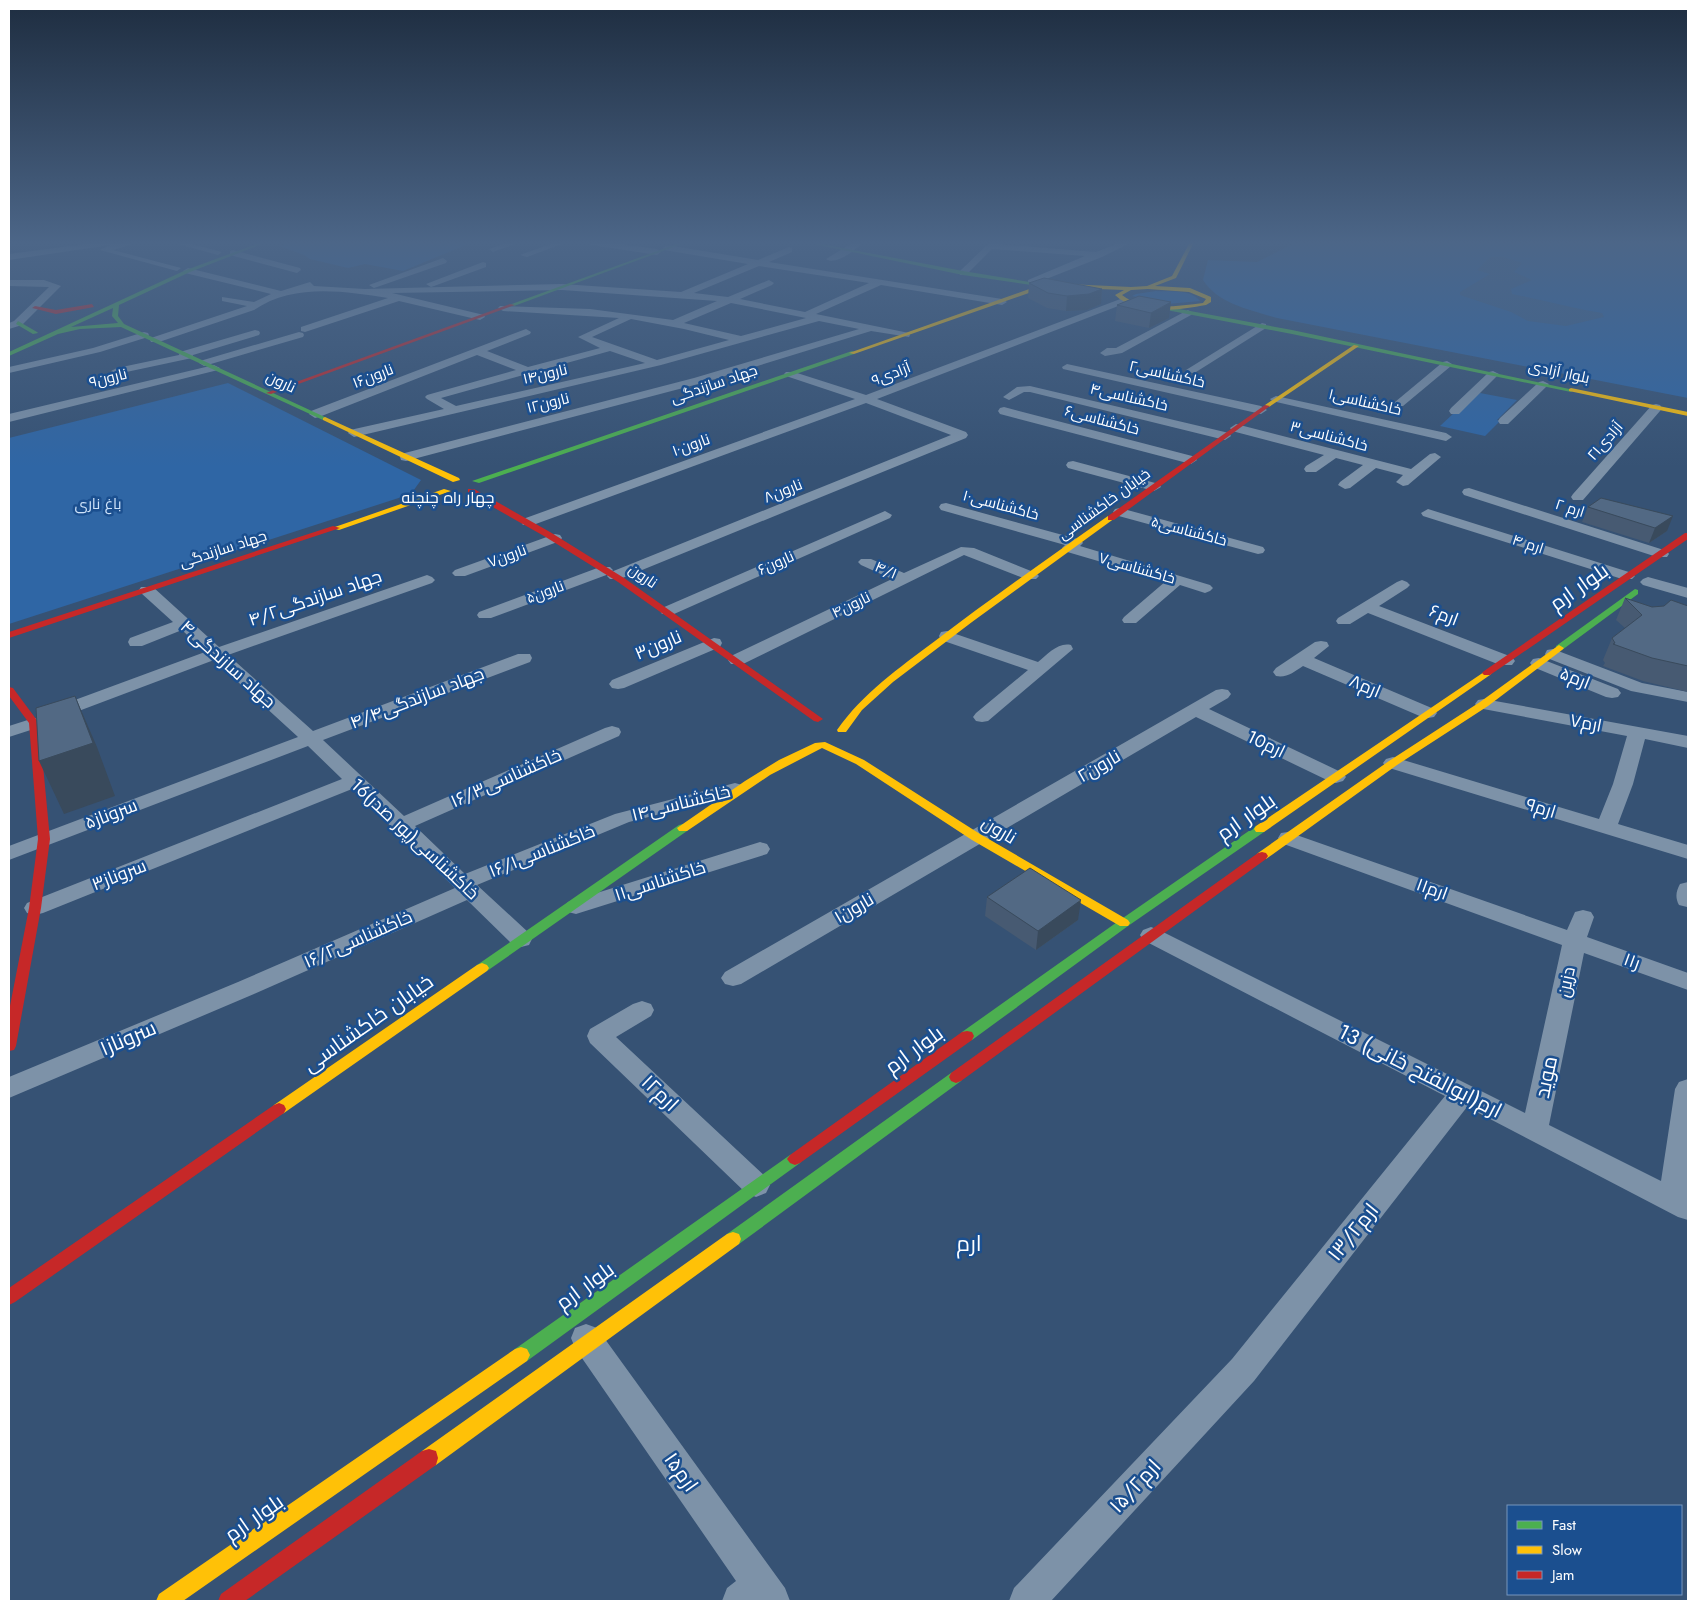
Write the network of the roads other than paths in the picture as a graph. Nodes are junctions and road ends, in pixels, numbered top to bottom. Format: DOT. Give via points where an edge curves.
graph roads {
  1 [pos="23,317"];
  2 [pos="70,317"];
  3 [pos="89,317"];
  4 [pos="115,317"];
  5 [pos="221,317"];
  6 [pos="344,317"];
  7 [pos="480,317"];
  8 [pos="630,317"];
  9 [pos="690,317"];
  10 [pos="822,317"];
  11 [pos="958,317"];
  12 [pos="1079,317"];
  13 [pos="1180,317"];
  14 [pos="1215,317"];
  15 [pos="1258,317"];
  16 [pos="675,324"];
  17 [pos="13,325"];
  18 [pos="122,325"];
  19 [pos="1262,326"];
  20 [pos="873,327"];
  21 [pos="58,332"];
  22 [pos="526,332"];
  23 [pos="35,333"];
  24 [pos="255,333"];
  25 [pos="905,335"];
  26 [pos="153,339"];
  27 [pos="742,339"];
  28 [pos="9,345"];
  29 [pos="1356,346"];
  30 [pos="610,348"];
  31 [pos="478,351"];
  32 [pos="1105,353"];
  33 [pos="9,354"];
  34 [pos="115,354"];
  35 [pos="186,355"];
  36 [pos="1083,358"];
  37 [pos="657,364"];
  38 [pos="1447,364"];
  39 [pos="209,365"];
  40 [pos="10,370"];
  41 [pos="525,370"];
  42 [pos="1192,370"];
  43 [pos="117,372"];
  44 [pos="790,374"];
  45 [pos="1493,374"];
  46 [pos="1154,376"];
  47 [pos="698,380"];
  48 [pos="1543,384"];
  49 [pos="1137,386"];
  50 [pos="62,391"];
  51 [pos="269,394"];
  52 [pos="1009,396"];
  53 [pos="1100,396"];
  54 [pos="866,399"];
  55 [pos="1276,399"];
  56 [pos="76,401"];
  57 [pos="1086,403"];
  58 [pos="1398,404"];
  59 [pos="1688,405"];
  60 [pos="1656,408"];
  61 [pos="455,410"];
  62 [pos="1261,410"];
  63 [pos="1004,411"];
  64 [pos="1455,411"];
  65 [pos="1177,412"];
  66 [pos="315,414"];
  67 [pos="1688,414"];
  68 [pos="10,415"];
  69 [pos="1162,421"];
  70 [pos="1504,421"];
  71 [pos="1231,432"];
  72 [pos="354,433"];
  73 [pos="1446,438"];
  74 [pos="1333,454"];
  75 [pos="406,457"];
  76 [pos="1435,457"];
  77 [pos="1191,460"];
  78 [pos="1373,464"];
  79 [pos="1073,465"];
  80 [pos="1311,469"];
  81 [pos="1414,474"];
  82 [pos="456,480"];
  83 [pos="1345,485"];
  84 [pos="1400,485"];
  85 [pos="473,486"];
  86 [pos="1154,487"];
  87 [pos="447,491"];
  88 [pos="1469,492"];
  89 [pos="1578,497"];
  90 [pos="979,501"];
  91 [pos="946,507"];
  92 [pos="963,511"];
  93 [pos="1120,512"];
  94 [pos="1428,513"];
  95 [pos="885,515"];
  96 [pos="528,522"];
  97 [pos="1688,535"];
  98 [pos="555,538"];
  99 [pos="1073,546"];
  100 [pos="1662,554"];
  101 [pos="866,562"];
  102 [pos="1244,562"];
  103 [pos="1664,572"];
  104 [pos="610,573"];
  105 [pos="460,574"];
  106 [pos="1031,576"];
  107 [pos="1627,576"];
  108 [pos="906,579"];
  109 [pos="427,580"];
  110 [pos="1177,580"];
  111 [pos="1648,582"];
  112 [pos="1402,585"];
  113 [pos="1205,588"];
  114 [pos="147,590"];
  115 [pos="1688,593"];
  116 [pos="1367,607"];
  117 [pos="668,611"];
  118 [pos="485,615"];
  119 [pos="1130,620"];
  120 [pos="1344,621"];
  121 [pos="184,624"];
  122 [pos="9,635"];
  123 [pos="947,636"];
  124 [pos="136,642"];
  125 [pos="714,643"];
  126 [pos="1322,646"];
  127 [pos="1065,649"];
  128 [pos="217,653"];
  129 [pos="524,658"];
  130 [pos="1546,658"];
  131 [pos="1302,659"];
  132 [pos="737,660"];
  133 [pos="1506,661"];
  134 [pos="1041,669"];
  135 [pos="1282,672"];
  136 [pos="618,684"];
  137 [pos="9,690"];
  138 [pos="874,693"];
  139 [pos="1612,693"];
  140 [pos="1222,694"];
  141 [pos="1688,697"];
  142 [pos="790,699"];
  143 [pos="1484,704"];
  144 [pos="70,708"];
  145 [pos="1196,710"];
  146 [pos="1428,713"];
  147 [pos="982,717"];
  148 [pos="34,723"];
  149 [pos="832,723"];
  150 [pos="9,732"];
  151 [pos="612,732"];
  152 [pos="1638,733"];
  153 [pos="310,738"];
  154 [pos="796,742"];
  155 [pos="1688,742"];
  156 [pos="822,745"];
  157 [pos="1382,745"];
  158 [pos="1399,760"];
  159 [pos="860,762"];
  160 [pos="1336,777"];
  161 [pos="354,781"];
  162 [pos="745,785"];
  163 [pos="178,788"];
  164 [pos="622,818"];
  165 [pos="400,825"];
  166 [pos="1606,828"];
  167 [pos="976,838"];
  168 [pos="1288,838"];
  169 [pos="44,839"];
  170 [pos="760,849"];
  171 [pos="1688,852"];
  172 [pos="9,853"];
  173 [pos="466,887"];
  174 [pos="35,908"];
  175 [pos="560,913"];
  176 [pos="1583,917"];
  177 [pos="1124,923"];
  178 [pos="1151,934"];
  179 [pos="521,939"];
  180 [pos="1575,940"];
  181 [pos="733,978"];
  182 [pos="1688,982"];
  183 [pos="246,988"];
  184 [pos="642,1010"];
  185 [pos="1557,1024"];
  186 [pos="9,1046"];
  187 [pos="9,1088"];
  188 [pos="1688,1089"];
  189 [pos="1463,1093"];
  190 [pos="1535,1130"];
  191 [pos="756,1185"];
  192 [pos="1680,1204"];
  193 [pos="9,1297"];
  194 [pos="581,1331"];
  195 [pos="1243,1370"];
  196 [pos="757,1595"];
  197 [pos="166,1601"];
  198 [pos="228,1601"];
  199 [pos="1027,1601"];
  1 -- 17 [label="street"];
  2 -- 23 [label="main road"];
  3 -- 21 [label="main road"];
  4 -- 18 [label="main road"];
  5 -- 26 [label="street"];
  6 -- 39 [label="street, نارون۹"];
  7 -- 51 [label="main road"];
  8 -- 16 [label="street"];
  8 -- 30 [label="street" via="583,337"];
  9 -- 16 [label="street"];
  10 -- 20 [label="street"];
  10 -- 27 [label="street, نارون۱۴"];
  11 -- 25 [label="main road, جهاد سازندگی"];
  12 -- 54 [label="street, آزادی۹"];
  13 -- 32 [label="street" via="1118,351"];
  14 -- 19 [label="main road, بلوار آزادی"];
  15 -- 59 [label="main road, بلوار آزادی"];
  16 -- 27 [label="street"];
  17 -- 23 [label="main road"];
  18 -- 21 [label="main road" via="80,327"];
  18 -- 26 [label="main road, نارون"];
  19 -- 29 [label="main road, بلوار آزادی"];
  19 -- 42 [label="street"];
  20 -- 25 [label="street"];
  20 -- 47 [label="street, نارون۱۲"];
  21 -- 33 [label="main road"];
  22 -- 31 [label="street, نارون۱۶"];
  23 -- 28 [label="main road"];
  24 -- 35 [label="street"];
  25 -- 44 [label="main road, جهاد سازندگی"];
  26 -- 34 [label="street"];
  26 -- 35 [label="main road, نارون"];
  26 -- 40 [label="street"];
  27 -- 37 [label="street, نارون۱۴"];
  29 -- 38 [label="main road, بلوار آزادی"];
  29 -- 55 [label="main road, خیابان خاکشناسی"];
  30 -- 37 [label="street"];
  30 -- 41 [label="street"];
  31 -- 41 [label="street"];
  31 -- 66 [label="street, نارون۱۶"];
  35 -- 39 [label="main road, نارون"];
  35 -- 43 [label="street"];
  36 -- 49 [label="street, خاکشناسی۲" via="1064,368"];
  37 -- 47 [label="street"];
  37 -- 61 [label="street, نارون۱۴"];
  38 -- 45 [label="main road, بلوار آزادی"];
  38 -- 58 [label="street"];
  39 -- 51 [label="main road, نارون"];
  39 -- 56 [label="street, نارون۹"];
  41 -- 61 [label="street" via="431,397"];
  44 -- 54 [label="street"];
  44 -- 85 [label="main road, جهاد سازندگی"];
  45 -- 48 [label="main road, بلوار آزادی"];
  45 -- 64 [label="street"];
  46 -- 49 [label="street"];
  47 -- 75 [label="street, نارون۱۲"];
  48 -- 60 [label="main road, بلوار آزادی"];
  48 -- 70 [label="street"];
  49 -- 62 [label="street, خاکشناسی۲"];
  50 -- 56 [label="street"];
  51 -- 66 [label="main road, نارون"];
  52 -- 57 [label="street, خاکشناسی۴" via="1026,389"];
  53 -- 57 [label="street"];
  54 -- 96 [label="street, نارون۱۰"];
  54 -- 104 [label="street, نارون۸" via="962,436"];
  55 -- 62 [label="main road, خیابان خاکشناسی"];
  55 -- 73 [label="street, خاکشناسی۱"];
  56 -- 68 [label="street, نارون۹"];
  57 -- 69 [label="street, خاکشناسی۴"];
  60 -- 67 [label="main road, بلوار آزادی"];
  60 -- 89 [label="street, آزادی۲۱"];
  61 -- 72 [label="street, نارون۱۴"];
  62 -- 71 [label="main road, خیابان خاکشناسی"];
  63 -- 77 [label="street, خاکشناسی۶"];
  65 -- 69 [label="street"];
  66 -- 72 [label="main road, نارون"];
  69 -- 71 [label="street, خاکشناسی۴"];
  71 -- 74 [label="street, خاکشناسی۳"];
  71 -- 77 [label="main road, خیابان خاکشناسی"];
  72 -- 75 [label="main road, نارون"];
  74 -- 78 [label="street, خاکشناسی۳"];
  74 -- 80 [label="street"];
  75 -- 82 [label="main road, نارون"];
  76 -- 81 [label="street"];
  77 -- 86 [label="main road, خیابان خاکشناسی"];
  78 -- 81 [label="street, خاکشناسی۳"];
  78 -- 83 [label="street"];
  79 -- 86 [label="street"];
  81 -- 84 [label="street"];
  82 -- 85 [label="main road"];
  82 -- 87 [label="main road" via="445,485"];
  85 -- 87 [label="main road, جهاد سازندگی" via="455,493"];
  85 -- 96 [label="main road, نارون"];
  86 -- 93 [label="main road, خیابان خاکشناسی"];
  87 -- 114 [label="main road, جهاد سازندگی"];
  88 -- 100 [label="street, ارم ۲"];
  90 -- 92 [label="street"];
  91 -- 92 [label="street, خاکشناسی۱۰"];
  92 -- 99 [label="street, خاکشناسی۱۰"];
  93 -- 99 [label="main road, خیابان خاکشناسی"];
  93 -- 102 [label="street, خاکشناسی۵" via="1263,545"];
  94 -- 107 [label="street, ارم ۴"];
  95 -- 117 [label="street, نارون۶"];
  96 -- 98 [label="main road, نارون"];
  97 -- 100 [label="main road, بلوار ارم"];
  98 -- 104 [label="main road, نارون"];
  98 -- 105 [label="street, نارون۷"];
  99 -- 106 [label="main road, خیابان خاکشناسی"];
  99 -- 110 [label="street, خاکشناسی۷"];
  100 -- 107 [label="main road, بلوار ارم"];
  101 -- 108 [label="street, ۴/۱"];
  103 -- 111 [label="main road, بلوار ارم"];
  104 -- 117 [label="main road, نارون"];
  104 -- 118 [label="street, نارون۵"];
  106 -- 108 [label="street, نارون۴" via="965,551"];
  106 -- 123 [label="main road, خیابان خاکشناسی"];
  107 -- 133 [label="main road, بلوار ارم"];
  108 -- 132 [label="street, نارون۴"];
  109 -- 128 [label="street, ۴/۲جهاد سازندگی"];
  110 -- 113 [label="street, خاکشناسی۷"];
  110 -- 119 [label="street"];
  111 -- 115 [label="street"];
  111 -- 130 [label="main road, بلوار ارم"];
  112 -- 116 [label="street"];
  114 -- 121 [label="street, جهاد سازندگی۴"];
  114 -- 122 [label="main road, جهاد سازندگی"];
  116 -- 120 [label="street"];
  116 -- 133 [label="street, ارم۶"];
  117 -- 125 [label="main road, نارون"];
  121 -- 124 [label="street"];
  121 -- 128 [label="street, جهاد سازندگی۴"];
  123 -- 134 [label="street"];
  123 -- 138 [label="main road, خیابان خاکشناسی"];
  125 -- 132 [label="main road, نارون"];
  125 -- 136 [label="street, نارون۳"];
  126 -- 131 [label="street"];
  127 -- 134 [label="street"];
  128 -- 144 [label="street, ۴/۲جهاد سازندگی"];
  128 -- 153 [label="street, جهاد سازندگی۴"];
  129 -- 153 [label="street, ۴/۴جهاد سازندگی"];
  130 -- 139 [label="street, ارم۵"];
  130 -- 141 [label="street" via="1636,687"];
  130 -- 143 [label="main road, بلوار ارم"];
  131 -- 135 [label="street"];
  131 -- 146 [label="street, ارم۸"];
  132 -- 142 [label="main road, نارون"];
  133 -- 146 [label="main road, بلوار ارم"];
  134 -- 147 [label="street"];
  137 -- 148 [label="main road"];
  138 -- 149 [label="main road, خیابان خاکشناسی"];
  138 -- 149 [label="main road, خیابان خاکشناسی" via="852,714"];
  140 -- 145 [label="street, نارون۲"];
  142 -- 149 [label="main road, نارون"];
  142 -- 149 [label="main road, نارون" via="801,721"];
  143 -- 152 [label="street, ارم۷"];
  143 -- 158 [label="main road, بلوار ارم"];
  145 -- 160 [label="street, ارم10"];
  145 -- 167 [label="street, نارون۲"];
  146 -- 157 [label="main road, بلوار ارم"];
  148 -- 150 [label="street"];
  148 -- 169 [label="main road"];
  149 -- 156 [label="main road, خیابان خاکشناسی"];
  149 -- 159 [label="main road, نارون"];
  151 -- 165 [label="street, ۱۶/۳خاکشناسی"];
  152 -- 155 [label="street, ارم۷"];
  152 -- 166 [label="street"];
  153 -- 161 [label="street, 16خاکشناسی(پور صدر)"];
  153 -- 163 [label="street, ۴/۴جهاد سازندگی"];
  154 -- 156 [label="main road, نارون"];
  154 -- 162 [label="main road, خیابان خاکشناسی" via="778,762"];
  156 -- 159 [label="main road, نارون"];
  156 -- 162 [label="main road, خیابان خاکشناسی" via="800,753"];
  157 -- 158 [label="main road"];
  157 -- 160 [label="main road, بلوار ارم"];
  158 -- 166 [label="street, ارم۹"];
  158 -- 168 [label="main road, بلوار ارم"];
  159 -- 167 [label="main road, نارون"];
  160 -- 177 [label="main road, بلوار ارم"];
  161 -- 165 [label="street, 16خاکشناسی(پور صدر)"];
  161 -- 174 [label="street, سروناز۳"];
  162 -- 164 [label="street, خاکشناسی۱۴"];
  162 -- 175 [label="main road, خیابان خاکشناسی"];
  163 -- 169 [label="street, سروناز۵"];
  164 -- 173 [label="street, ۱۶/۱خاکشناسی"];
  165 -- 173 [label="street, 16خاکشناسی(پور صدر)"];
  166 -- 171 [label="street, ارم۹"];
  167 -- 177 [label="main road, نارون"];
  167 -- 181 [label="street, نارون۱"];
  168 -- 178 [label="main road, بلوار ارم"];
  168 -- 180 [label="street, ارم۱۱"];
  169 -- 172 [label="street, سروناز۵"];
  169 -- 174 [label="main road"];
  170 -- 175 [label="street, خاکشناسی۱۱"];
  173 -- 179 [label="street, 16خاکشناسی(پور صدر)"];
  173 -- 183 [label="street, ۱۶/۲خاکشناسی"];
  174 -- 186 [label="main road"];
  175 -- 179 [label="main road, خیابان خاکشناسی"];
  176 -- 180 [label="street, دزین"];
  177 -- 191 [label="main road, بلوار ارم"];
  178 -- 189 [label="street, 13 ارم(ابوالفتح خانی)"];
  178 -- 194 [label="main road, بلوار ارم"];
  179 -- 193 [label="main road, خیابان خاکشناسی"];
  180 -- 182 [label="street, ۱۱ر"];
  180 -- 185 [label="street, دزین"];
  183 -- 187 [label="street, سروناز۱"];
  184 -- 191 [label="street, ارم۱۲" via="600,1036"];
  185 -- 190 [label="street, موید"];
  188 -- 192 [label="street"];
  189 -- 190 [label="street, 13 ارم(ابوالفتح خانی)"];
  189 -- 195 [label="street, ۱۳/۲ارم"];
  190 -- 192 [label="street, 13 ارم(ابوالفتح خانی)"];
  191 -- 194 [label="main road, بلوار ارم"];
  194 -- 196 [label="street, ارم۱۵"];
  194 -- 197 [label="main road, بلوار ارم"];
  194 -- 198 [label="main road, بلوار ارم"];
  195 -- 199 [label="street, ۱۵/۲ارم"];
}
